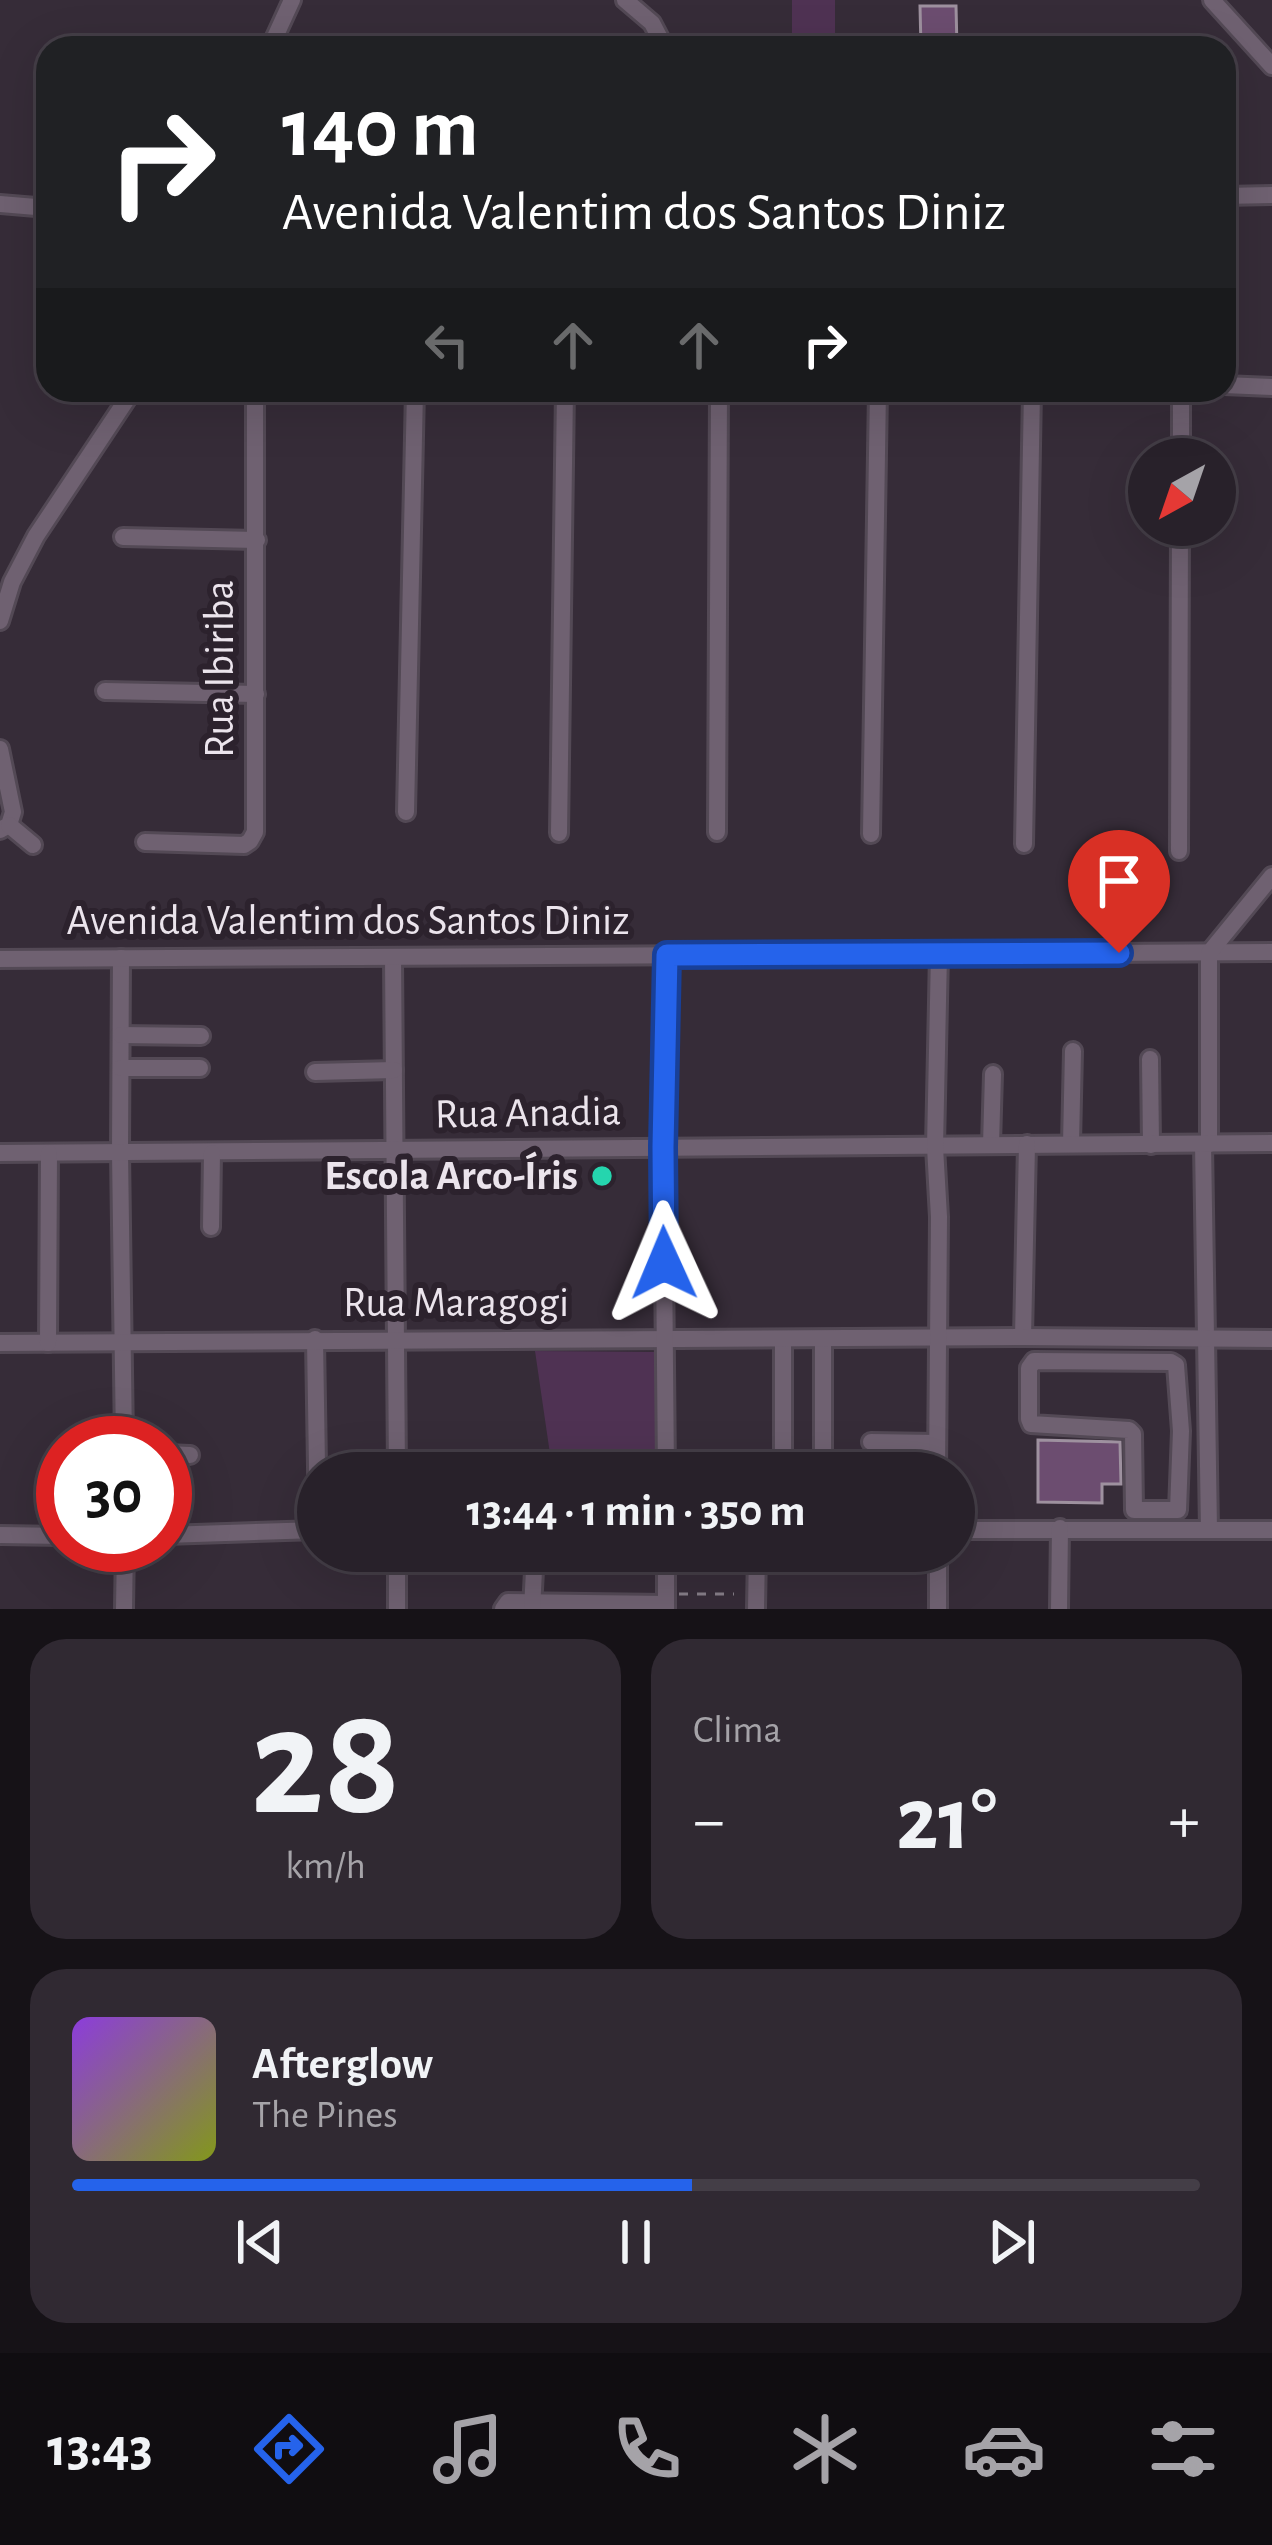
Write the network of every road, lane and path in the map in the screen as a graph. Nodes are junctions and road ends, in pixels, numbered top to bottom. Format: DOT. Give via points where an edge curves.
graph roads {
  1 [pos="292,0"];
  2 [pos="626,0"];
  3 [pos="1212,0"];
  4 [pos="276,36"];
  5 [pos="659,36"];
  6 [pos="1272,66"];
  7 [pos="1272,195"];
  8 [pos="1236,196"];
  9 [pos="0,204"];
  10 [pos="36,207"];
  11 [pos="1236,386"];
  12 [pos="1272,387"];
  13 [pos="125,402"];
  14 [pos="255,402"];
  15 [pos="415,402"];
  16 [pos="566,402"];
  17 [pos="719,402"];
  18 [pos="878,402"];
  19 [pos="1032,402"];
  20 [pos="1181,402"];
  21 [pos="1180,438"];
  22 [pos="123,537"];
  23 [pos="257,540"];
  24 [pos="1180,546"];
  25 [pos="0,621"];
  26 [pos="105,691"];
  27 [pos="256,694"];
  28 [pos="0,749"];
  29 [pos="406,812"];
  30 [pos="4,827"];
  31 [pos="717,832"];
  32 [pos="559,833"];
  33 [pos="871,834"];
  34 [pos="145,842"];
  35 [pos="1024,844"];
  36 [pos="33,845"];
  37 [pos="1179,851"];
  38 [pos="1272,877"];
  39 [pos="939,952"];
  40 [pos="1272,952"];
  41 [pos="1209,953"];
  42 [pos="667,955"];
  43 [pos="121,958"];
  44 [pos="393,958"];
  45 [pos="0,959"];
  46 [pos="121,1035"];
  47 [pos="201,1036"];
  48 [pos="1073,1051"];
  49 [pos="1150,1059"];
  50 [pos="121,1068"];
  51 [pos="200,1068"];
  52 [pos="394,1070"];
  53 [pos="315,1072"];
  54 [pos="993,1075"];
  55 [pos="1272,1143"];
  56 [pos="1027,1144"];
  57 [pos="1071,1144"];
  58 [pos="1206,1144"];
  59 [pos="991,1145"];
  60 [pos="1150,1145"];
  61 [pos="663,1147"];
  62 [pos="935,1147"];
  63 [pos="395,1151"];
  64 [pos="120,1152"];
  65 [pos="0,1153"];
  66 [pos="50,1153"];
  67 [pos="212,1153"];
  68 [pos="211,1227"];
  69 [pos="1024,1336"];
  70 [pos="936,1337"];
  71 [pos="315,1339"];
  72 [pos="397,1339"];
  73 [pos="783,1339"];
  74 [pos="823,1339"];
  75 [pos="1272,1339"];
  76 [pos="665,1340"];
  77 [pos="1205,1340"];
  78 [pos="0,1343"];
  79 [pos="48,1343"];
  80 [pos="123,1344"];
  81 [pos="124,1416"];
  82 [pos="1181,1424"];
  83 [pos="1209,1424"];
  84 [pos="871,1442"];
  85 [pos="936,1443"];
  86 [pos="317,1452"];
  87 [pos="397,1452"];
  88 [pos="666,1452"];
  89 [pos="783,1452"];
  90 [pos="823,1452"];
  91 [pos="936,1452"];
  92 [pos="1060,1528"];
  93 [pos="975,1530"];
  94 [pos="1209,1530"];
  95 [pos="1272,1530"];
  96 [pos="297,1531"];
  97 [pos="192,1534"];
  98 [pos="0,1535"];
  99 [pos="36,1536"];
  100 [pos="125,1572"];
  101 [pos="397,1572"];
  102 [pos="534,1572"];
  103 [pos="757,1572"];
  104 [pos="938,1572"];
  105 [pos="734,1594"];
  106 [pos="666,1602"];
  107 [pos="532,1606"];
  108 [pos="124,1609"];
  109 [pos="397,1609"];
  110 [pos="503,1609"];
  111 [pos="756,1609"];
  112 [pos="938,1609"];
  113 [pos="1059,1609"];
  1 -- 4 [label="street"];
  2 -- 5 [label="street"];
  3 -- 6 [label="street"];
  7 -- 8 [label="street"];
  9 -- 10 [label="street"];
  11 -- 12 [label="street"];
  13 -- 25 [label="street" via="36,536"];
  14 -- 23 [label="street, Rua Ibiriba"];
  15 -- 29 [label="street"];
  16 -- 32 [label="street"];
  17 -- 31 [label="street"];
  18 -- 33 [label="street"];
  19 -- 35 [label="street"];
  20 -- 21 [label="street"];
  22 -- 23 [label="street"];
  23 -- 27 [label="street, Rua Ibiriba"];
  24 -- 37 [label="street"];
  26 -- 27 [label="street"];
  27 -- 34 [label="street, Rua Ibiriba" via="250,841"];
  28 -- 30 [label="street" via="13,812"];
  30 -- 36 [label="street"];
  38 -- 41 [label="street"];
  39 -- 41 [label="street, Avenida Valentim dos Santos Diniz"];
  39 -- 42 [label="street, Avenida Valentim dos Santos Diniz"];
  39 -- 62 [label="street"];
  40 -- 41 [label="street, Avenida Valentim dos Santos Diniz"];
  41 -- 58 [label="street"];
  42 -- 44 [label="street, Avenida Valentim dos Santos Diniz"];
  42 -- 61 [label="street"];
  43 -- 44 [label="street, Avenida Valentim dos Santos Diniz"];
  43 -- 45 [label="street, Avenida Valentim dos Santos Diniz"];
  43 -- 46 [label="street"];
  44 -- 52 [label="street"];
  46 -- 47 [label="street"];
  46 -- 50 [label="street"];
  48 -- 57 [label="street"];
  49 -- 60 [label="street"];
  50 -- 51 [label="street"];
  50 -- 64 [label="street"];
  52 -- 53 [label="street"];
  52 -- 63 [label="street"];
  54 -- 59 [label="street"];
  55 -- 58 [label="street, Rua Anadia"];
  56 -- 57 [label="street, Rua Anadia"];
  56 -- 59 [label="street, Rua Anadia"];
  56 -- 69 [label="street"];
  57 -- 60 [label="street, Rua Anadia"];
  58 -- 60 [label="street, Rua Anadia"];
  58 -- 77 [label="street"];
  59 -- 62 [label="street, Rua Anadia"];
  61 -- 62 [label="street, Rua Anadia"];
  61 -- 63 [label="street, Rua Anadia"];
  61 -- 76 [label="street"];
  62 -- 70 [label="street"];
  63 -- 67 [label="street, Rua Anadia"];
  63 -- 72 [label="street"];
  64 -- 66 [label="street, Rua Anadia"];
  64 -- 67 [label="street, Rua Anadia"];
  64 -- 80 [label="street"];
  65 -- 66 [label="street, Rua Anadia"];
  66 -- 79 [label="street"];
  67 -- 68 [label="street"];
  69 -- 70 [label="street, Rua Maragogi"];
  69 -- 77 [label="street, Rua Maragogi"];
  70 -- 74 [label="street, Rua Maragogi"];
  70 -- 85 [label="street"];
  71 -- 72 [label="street, Rua Maragogi"];
  71 -- 80 [label="street, Rua Maragogi"];
  71 -- 86 [label="street"];
  72 -- 76 [label="street, Rua Maragogi"];
  72 -- 87 [label="street"];
  73 -- 74 [label="street, Rua Maragogi"];
  73 -- 76 [label="street, Rua Maragogi"];
  73 -- 89 [label="street"];
  74 -- 90 [label="street"];
  75 -- 77 [label="street, Rua Maragogi"];
  76 -- 88 [label="street"];
  77 -- 83 [label="street"];
  78 -- 79 [label="street, Rua Maragogi"];
  79 -- 80 [label="street, Rua Maragogi"];
  80 -- 81 [label="street"];
  82 -- 82 [label="street" via="1171,1362 1034,1361 1029,1369 1031,1424 1133,1434 1136,1511 1178,1510"];
  82 -- 83 [label="street"];
  83 -- 94 [label="street"];
  84 -- 85 [label="street"];
  85 -- 91 [label="street"];
  92 -- 93 [label="street"];
  92 -- 94 [label="street"];
  92 -- 113 [label="street"];
  94 -- 95 [label="street"];
  96 -- 97 [label="street"];
  98 -- 99 [label="street"];
  100 -- 108 [label="street"];
  101 -- 109 [label="street"];
  102 -- 107 [label="street"];
  103 -- 111 [label="street"];
  104 -- 112 [label="street"];
  105 -- 106 [label="path"];
  106 -- 107 [label="street"];
  107 -- 110 [label="street" via="508,1602"];
}
